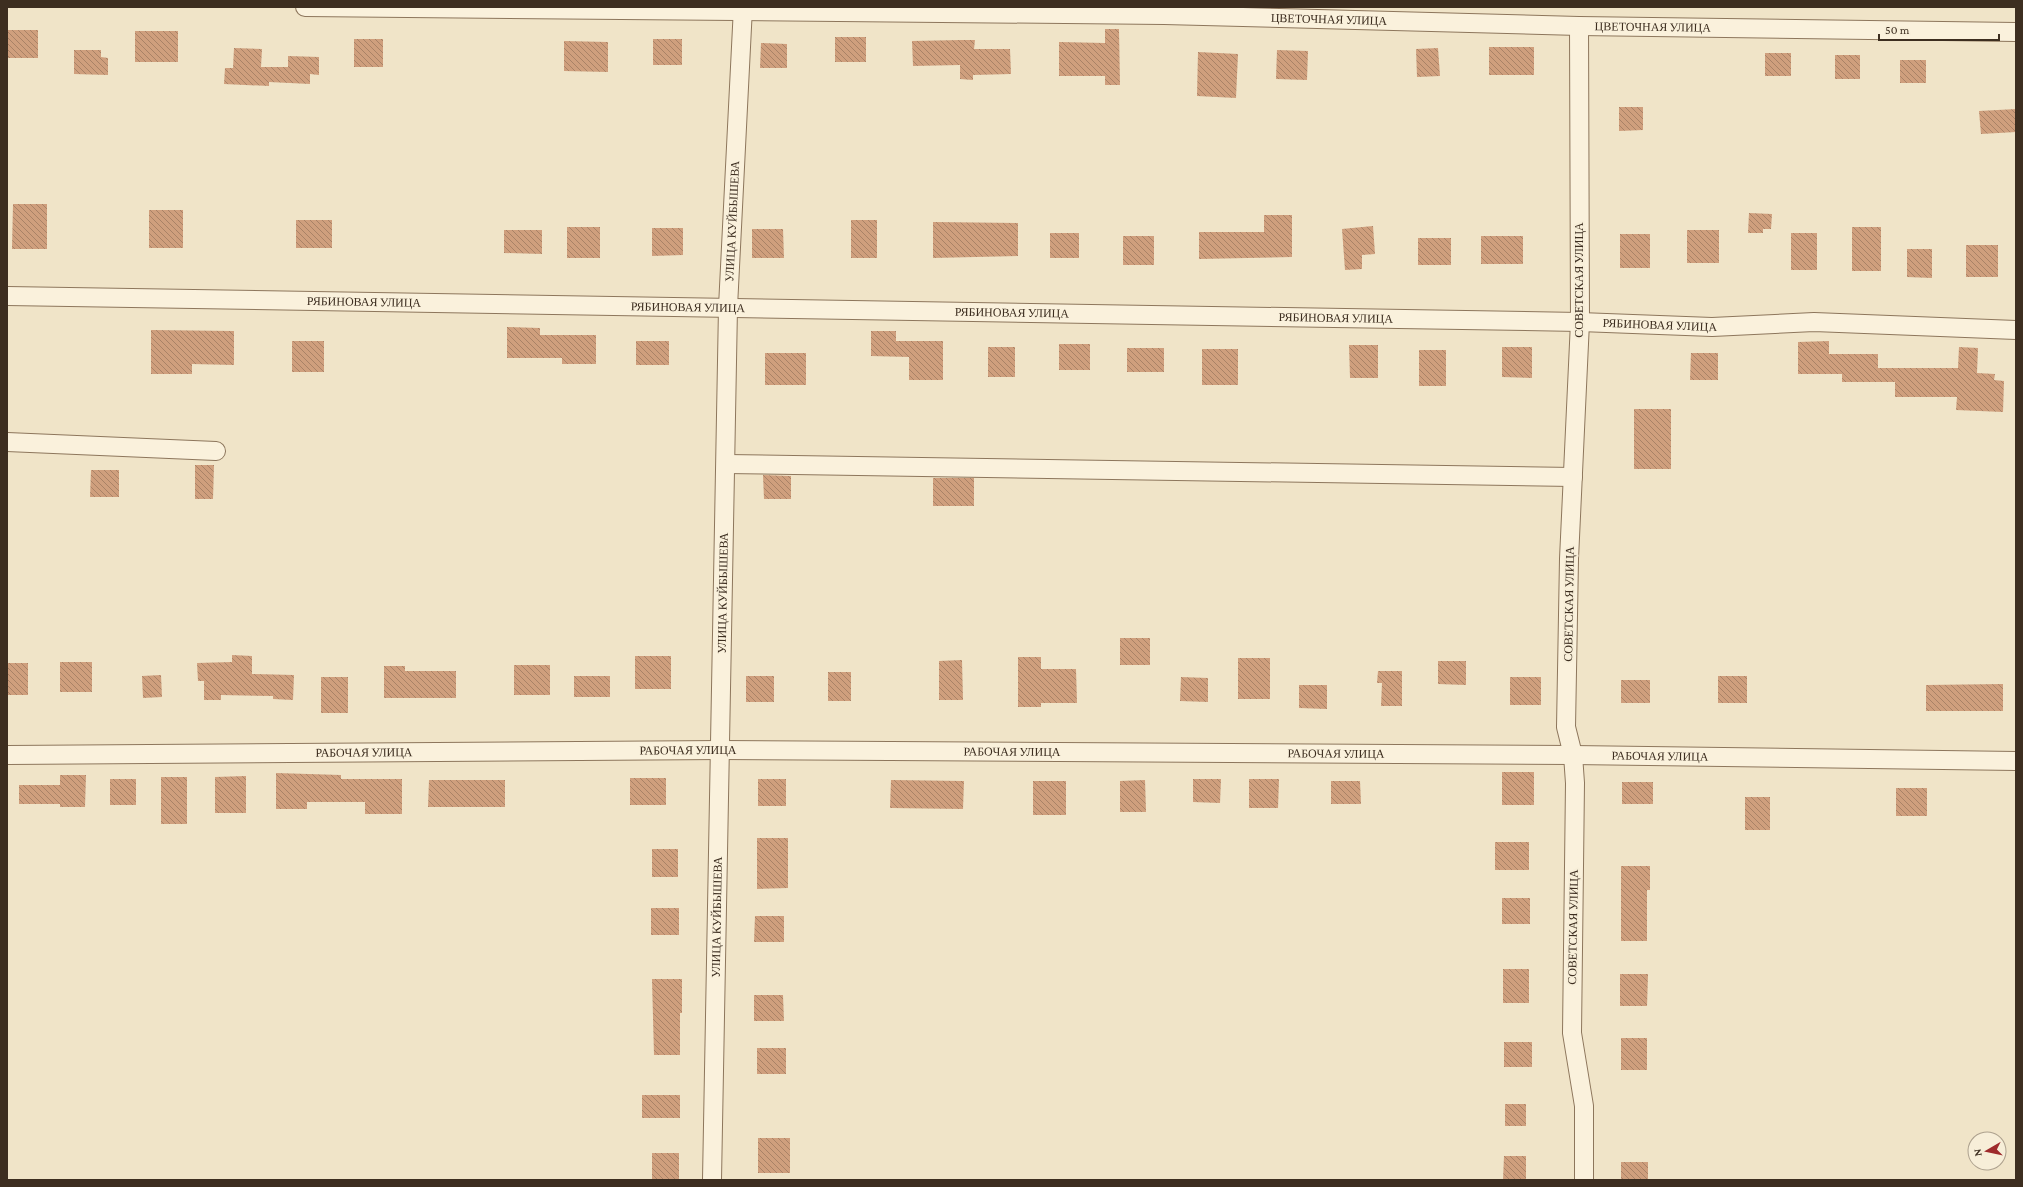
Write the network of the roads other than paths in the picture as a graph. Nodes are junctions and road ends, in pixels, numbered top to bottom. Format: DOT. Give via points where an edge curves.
graph roads {
  1 [pos="305,7"];
  2 [pos="743,9"];
  3 [pos="1579,26"];
  4 [pos="2016,32"];
  5 [pos="7,296"];
  6 [pos="728,307"];
  7 [pos="1580,322"];
  8 [pos="2016,330"];
  9 [pos="7,442"];
  10 [pos="216,451"];
  11 [pos="726,464"];
  12 [pos="1573,477"];
  13 [pos="721,750"];
  14 [pos="7,755"];
  15 [pos="1573,756"];
  16 [pos="2016,760"];
  17 [pos="712,1180"];
  18 [pos="1584,1180"];
  1 -- 2 [label="street, ЦВЕТОЧНАЯ УЛИЦА"];
  2 -- 3 [label="street, ЦВЕТОЧНАЯ УЛИЦА" via="1164,15"];
  2 -- 6 [label="street, УЛИЦА КУЙБЫШЕВА"];
  3 -- 4 [label="street, ЦВЕТОЧНАЯ УЛИЦА"];
  3 -- 7 [label="street, СОВЕТСКАЯ УЛИЦА"];
  5 -- 6 [label="street, РЯБИНОВАЯ УЛИЦА"];
  6 -- 7 [label="street, РЯБИНОВАЯ УЛИЦА"];
  6 -- 11 [label="street, УЛИЦА КУЙБЫШЕВА"];
  7 -- 8 [label="street, РЯБИНОВАЯ УЛИЦА" via="1712,326 1814,322"];
  7 -- 12 [label="street, СОВЕТСКАЯ УЛИЦА"];
  9 -- 10 [label="street"];
  11 -- 12 [label="street"];
  11 -- 13 [label="street, УЛИЦА КУЙБЫШЕВА"];
  12 -- 15 [label="street, СОВЕТСКАЯ УЛИЦА" via="1566,727"];
  13 -- 14 [label="street, РАБОЧАЯ УЛИЦА"];
  13 -- 15 [label="street, РАБОЧАЯ УЛИЦА"];
  13 -- 17 [label="street, УЛИЦА КУЙБЫШЕВА"];
  15 -- 16 [label="street, РАБОЧАЯ УЛИЦА"];
  15 -- 18 [label="street, СОВЕТСКАЯ УЛИЦА" via="1575,783 1572,1032 1584,1106"];
}
